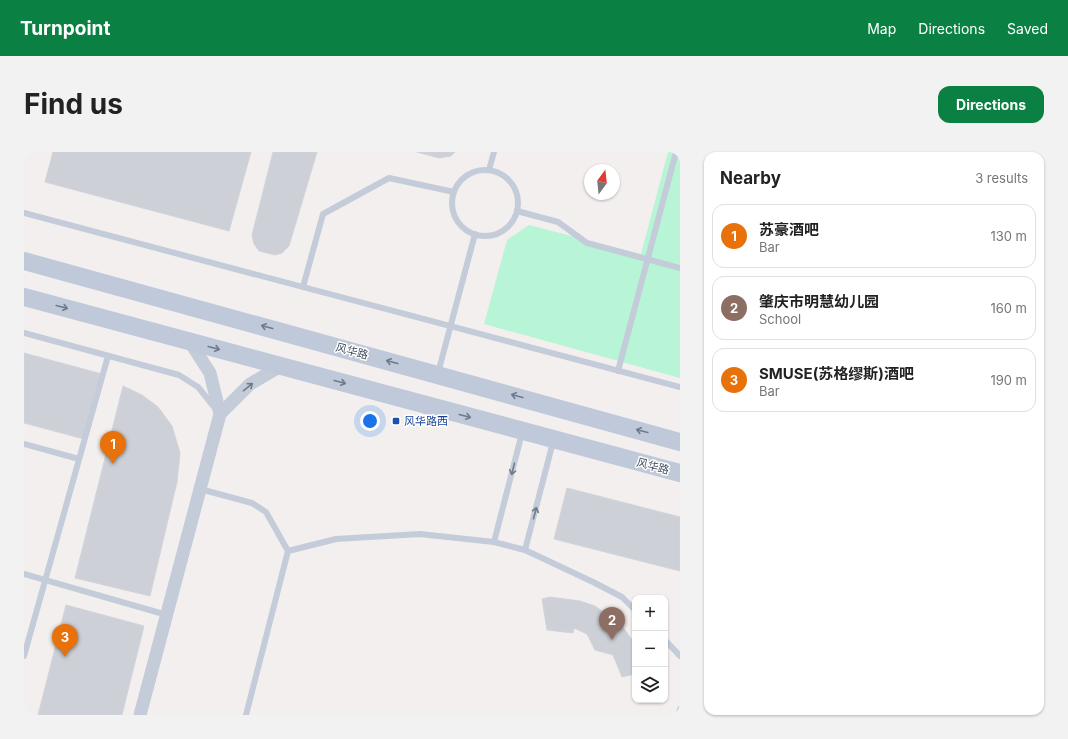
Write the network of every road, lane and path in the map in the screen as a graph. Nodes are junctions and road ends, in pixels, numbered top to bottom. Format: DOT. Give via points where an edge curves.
graph roads {
  1 [pos="494,152"];
  2 [pos="676,152"];
  3 [pos="489,170"];
  4 [pos="454,192"];
  5 [pos="517,211"];
  6 [pos="24,213"];
  7 [pos="475,234"];
  8 [pos="646,259"];
  9 [pos="24,261"];
  10 [pos="680,268"];
  11 [pos="303,288"];
  12 [pos="24,297"];
  13 [pos="451,327"];
  14 [pos="24,333"];
  15 [pos="190,342"];
  16 [pos="108,356"];
  17 [pos="281,366"];
  18 [pos="618,371"];
  19 [pos="438,375"];
  20 [pos="680,387"];
  21 [pos="220,414"];
  22 [pos="523,431"];
  23 [pos="554,440"];
  24 [pos="680,442"];
  25 [pos="24,444"];
  26 [pos="80,459"];
  27 [pos="680,474"];
  28 [pos="200,489"];
  29 [pos="494,542"];
  30 [pos="525,550"];
  31 [pos="288,551"];
  32 [pos="24,574"];
  33 [pos="45,580"];
  34 [pos="632,607"];
  35 [pos="167,615"];
  36 [pos="668,643"];
  37 [pos="24,656"];
  38 [pos="680,656"];
  39 [pos="680,708"];
  40 [pos="140,715"];
  41 [pos="246,715"];
  42 [pos="679,715"];
  1 -- 3 [label="lane"];
  2 -- 8 [label="lane"];
  3 -- 4 [label="lane" via="478,170 467,175 459,182"];
  3 -- 5 [label="lane" via="500,173 509,180 518,200"];
  4 -- 7 [label="lane" via="452,202 458,222"];
  4 -- 11 [label="lane" via="390,178 323,214"];
  5 -- 7 [label="lane" via="513,221 496,234"];
  5 -- 8 [label="lane" via="558,222 587,243"];
  6 -- 11 [label="lane"];
  7 -- 13 [label="lane"];
  8 -- 10 [label="lane"];
  8 -- 18 [label="lane"];
  19 -- 9 [label="main road, 风华路, one-way"];
  11 -- 13 [label="lane"];
  12 -- 15 [label="main road, 风华路, one-way"];
  13 -- 18 [label="lane"];
  13 -- 19 [label="lane"];
  14 -- 16 [label="lane"];
  15 -- 17 [label="main road, 风华路, one-way"];
  15 -- 21 [label="street" via="210,373"];
  16 -- 21 [label="lane" via="179,375 198,387"];
  16 -- 26 [label="lane"];
  21 -- 17 [label="street, one-way" via="250,384"];
  17 -- 22 [label="main road, 风华路, one-way"];
  18 -- 20 [label="lane"];
  24 -- 19 [label="main road, 风华路, one-way"];
  21 -- 28 [label="street"];
  22 -- 23 [label="main road, 风华路"];
  22 -- 29 [label="lane, one-way"];
  23 -- 27 [label="main road, 风华路"];
  30 -- 23 [label="lane, one-way"];
  25 -- 26 [label="lane"];
  26 -- 33 [label="lane"];
  28 -- 31 [label="lane" via="252,503 266,512"];
  28 -- 35 [label="street"];
  29 -- 30 [label="lane"];
  29 -- 31 [label="lane" via="420,534 336,539"];
  30 -- 34 [label="lane" via="593,582 622,598"];
  31 -- 41 [label="lane"];
  32 -- 33 [label="lane"];
  33 -- 35 [label="lane"];
  33 -- 37 [label="lane"];
  35 -- 40 [label="street"];
  36 -- 38 [label="lane"];
  39 -- 42 [label="lane"];
}
